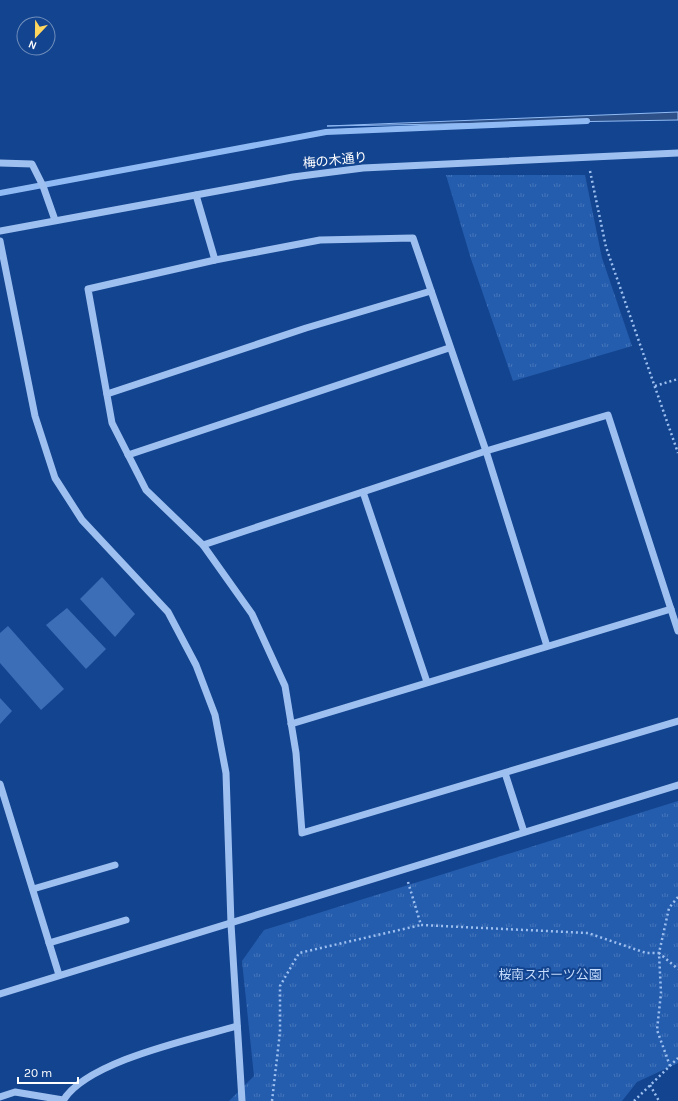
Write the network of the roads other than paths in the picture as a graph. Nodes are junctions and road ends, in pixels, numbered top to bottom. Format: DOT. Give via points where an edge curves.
graph roads {
  1 [pos="678,153"];
  2 [pos="0,163"];
  3 [pos="196,194"];
  4 [pos="55,220"];
  5 [pos="0,231"];
  6 [pos="0,241"];
  7 [pos="215,260"];
  8 [pos="431,291"];
  9 [pos="449,348"];
  10 [pos="106,394"];
  11 [pos="486,451"];
  12 [pos="128,455"];
  13 [pos="363,492"];
  14 [pos="204,545"];
  15 [pos="671,609"];
  16 [pos="678,631"];
  17 [pos="547,646"];
  18 [pos="428,682"];
  19 [pos="678,721"];
  20 [pos="291,724"];
  21 [pos="505,773"];
  22 [pos="0,784"];
  23 [pos="678,785"];
  24 [pos="3,801"];
  25 [pos="524,832"];
  26 [pos="115,865"];
  27 [pos="33,890"];
  28 [pos="126,920"];
  29 [pos="231,924"];
  30 [pos="49,943"];
  31 [pos="59,975"];
  32 [pos="0,994"];
  33 [pos="237,1026"];
  34 [pos="0,1097"];
  35 [pos="63,1100"];
  36 [pos="242,1101"];
  1 -- 3 [label="street, 梅の木通り" via="363,168"];
  2 -- 4 [label="street" via="32,164"];
  3 -- 4 [label="street, 梅の木通り"];
  3 -- 7 [label="street"];
  4 -- 5 [label="street, 梅の木通り"];
  6 -- 29 [label="street" via="35,416 55,478 82,520 168,612 196,665 215,714 226,773"];
  7 -- 8 [label="street" via="320,240 413,238"];
  7 -- 10 [label="street" via="88,289"];
  8 -- 9 [label="street"];
  8 -- 10 [label="street" via="306,328"];
  9 -- 11 [label="street"];
  9 -- 12 [label="street"];
  10 -- 12 [label="street" via="112,423"];
  11 -- 13 [label="street"];
  11 -- 15 [label="street" via="608,415"];
  11 -- 17 [label="street"];
  12 -- 14 [label="street" via="146,490"];
  13 -- 14 [label="street"];
  13 -- 18 [label="street"];
  14 -- 20 [label="street" via="252,614 285,686"];
  15 -- 16 [label="street"];
  15 -- 17 [label="street"];
  17 -- 18 [label="street"];
  18 -- 20 [label="street"];
  19 -- 21 [label="street"];
  20 -- 21 [label="street" via="296,753 302,833"];
  21 -- 25 [label="street"];
  22 -- 24 [label="street"];
  23 -- 25 [label="street"];
  24 -- 27 [label="street"];
  25 -- 29 [label="street"];
  26 -- 27 [label="street"];
  27 -- 30 [label="street"];
  28 -- 30 [label="street"];
  29 -- 31 [label="street"];
  29 -- 33 [label="street"];
  30 -- 31 [label="street"];
  31 -- 32 [label="street"];
  33 -- 35 [label="street" via="119,1061 80,1083"];
  33 -- 36 [label="street"];
  34 -- 35 [label="street" via="15,1092"];
}
